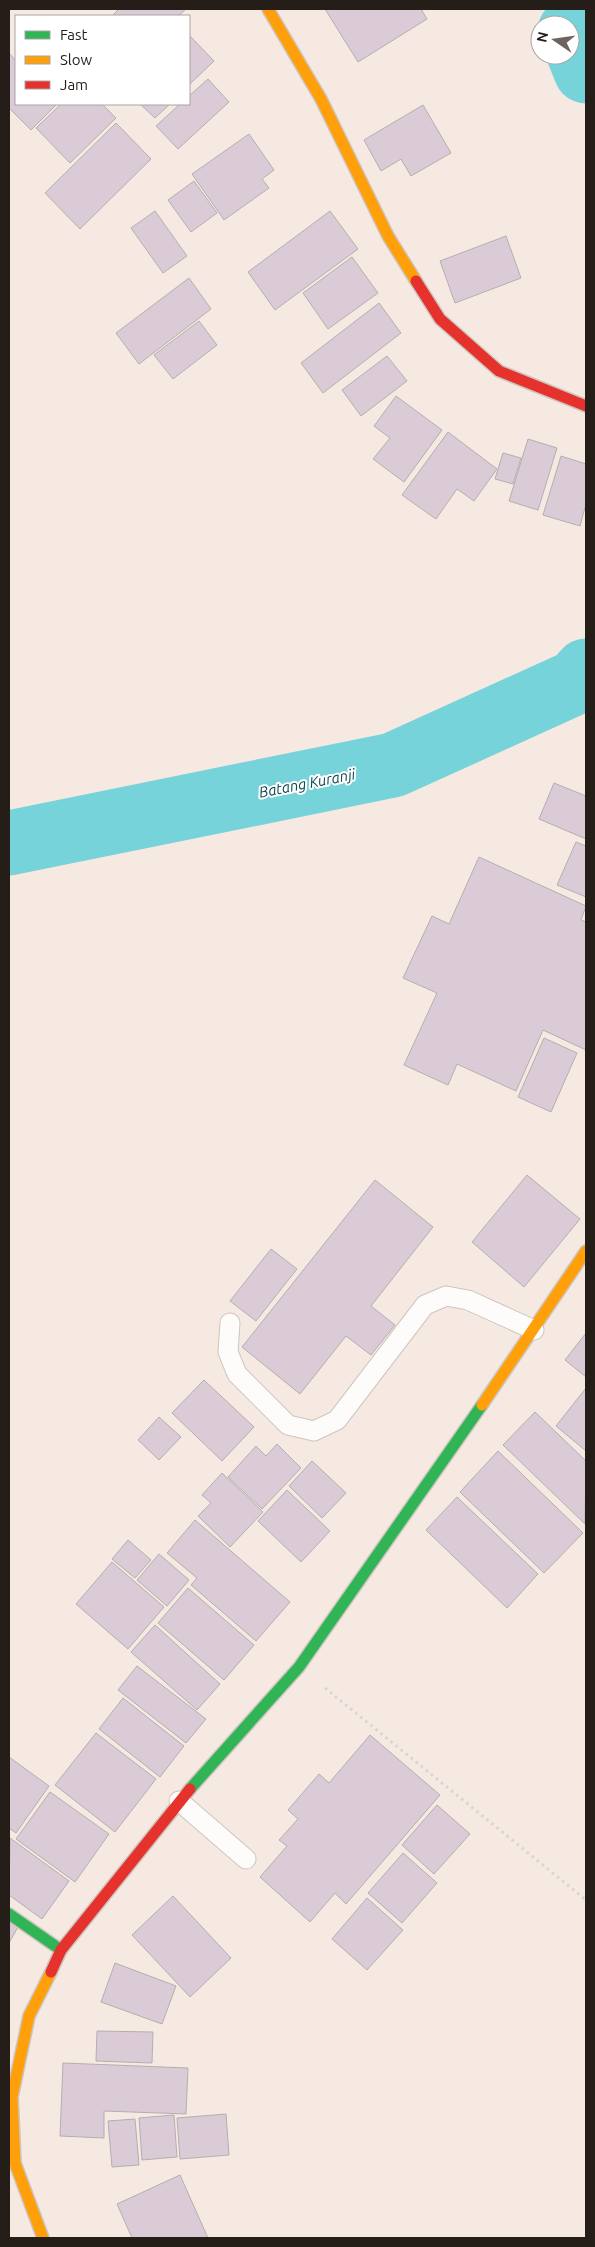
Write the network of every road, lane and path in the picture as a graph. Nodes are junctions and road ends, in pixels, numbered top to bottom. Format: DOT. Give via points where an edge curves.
graph roads {
  1 [pos="268,9"];
  2 [pos="586,406"];
  3 [pos="586,1250"];
  4 [pos="230,1323"];
  5 [pos="534,1330"];
  6 [pos="299,1667"];
  7 [pos="178,1801"];
  8 [pos="246,1859"];
  9 [pos="586,1900"];
  10 [pos="9,1914"];
  11 [pos="61,1950"];
  12 [pos="43,2238"];
  1 -- 2 [label="main road" via="321,99 388,236 440,319 499,371"];
  3 -- 5 [label="main road"];
  4 -- 5 [label="lane" via="228,1352 237,1374 288,1425 314,1431 337,1420 425,1305 446,1296 468,1300"];
  5 -- 6 [label="main road"];
  6 -- 7 [label="main road"];
  6 -- 9 [label="path"];
  7 -- 8 [label="lane"];
  7 -- 11 [label="main road"];
  10 -- 11 [label="main road"];
  11 -- 12 [label="main road" via="29,2016 12,2097 15,2163"];
}
